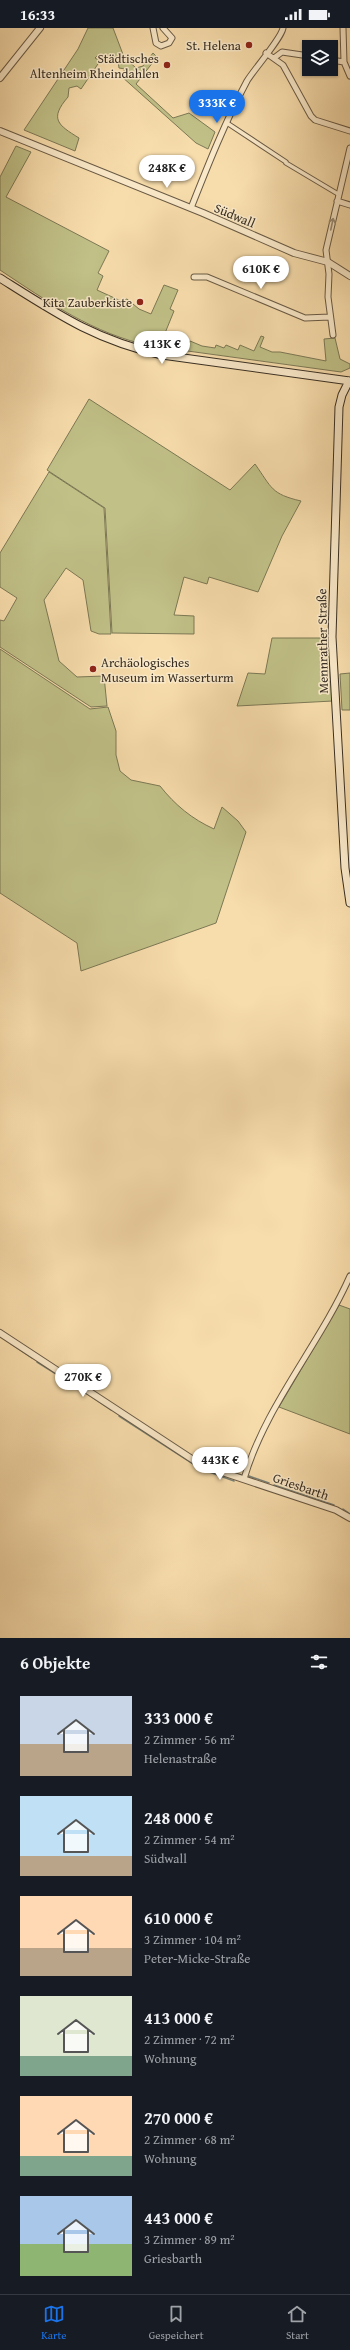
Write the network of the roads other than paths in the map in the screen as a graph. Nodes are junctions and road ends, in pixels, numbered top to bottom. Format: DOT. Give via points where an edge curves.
graph roads {
  1 [pos="40,28"];
  2 [pos="153,28"];
  3 [pos="163,28"];
  4 [pos="283,28"];
  5 [pos="343,28"];
  6 [pos="266,53"];
  7 [pos="302,55"];
  8 [pos="274,58"];
  9 [pos="338,61"];
  10 [pos="344,62"];
  11 [pos="350,76"];
  12 [pos="0,78"];
  13 [pos="227,123"];
  14 [pos="0,131"];
  15 [pos="350,131"];
  16 [pos="350,148"];
  17 [pos="338,194"];
  18 [pos="337,201"];
  19 [pos="350,205"];
  20 [pos="191,208"];
  21 [pos="328,262"];
  22 [pos="350,276"];
  23 [pos="194,277"];
  24 [pos="0,278"];
  25 [pos="330,316"];
  26 [pos="333,335"];
  27 [pos="350,381"];
  28 [pos="350,903"];
  29 [pos="350,1276"];
  30 [pos="0,1333"];
  31 [pos="244,1479"];
  32 [pos="350,1518"];
  1 -- 12 [label="street"];
  2 -- 3 [label="street" via="156,42 161,46 169,43 172,38"];
  4 -- 6 [label="street" via="281,35"];
  5 -- 10 [label="street"];
  6 -- 8 [label="street"];
  6 -- 13 [label="street" via="248,79"];
  7 -- 8 [label="street" via="282,52"];
  8 -- 15 [label="street" via="283,66 311,116 321,122"];
  9 -- 10 [label="street"];
  10 -- 11 [label="street"];
  13 -- 17 [label="street"];
  13 -- 20 [label="street"];
  14 -- 20 [label="street, Südwall"];
  16 -- 17 [label="street"];
  17 -- 18 [label="street"];
  18 -- 19 [label="street"];
  21 -- 18 [label="street, one-way" via="326,250"];
  20 -- 21 [label="street, Südwall" via="294,253"];
  21 -- 22 [label="street, Südwall"];
  21 -- 25 [label="street"];
  23 -- 25 [label="street" via="207,277 305,318"];
  24 -- 27 [label="main road" via="81,328 136,350"];
  25 -- 26 [label="street"];
  27 -- 28 [label="main road, Mennrather Straße" via="339,407 332,637 345,868"];
  29 -- 31 [label="street" via="332,1313 267,1423"];
  30 -- 31 [label="street, Griesbarth" via="201,1465"];
  31 -- 32 [label="street, Griesbarth" via="336,1510"];
}
